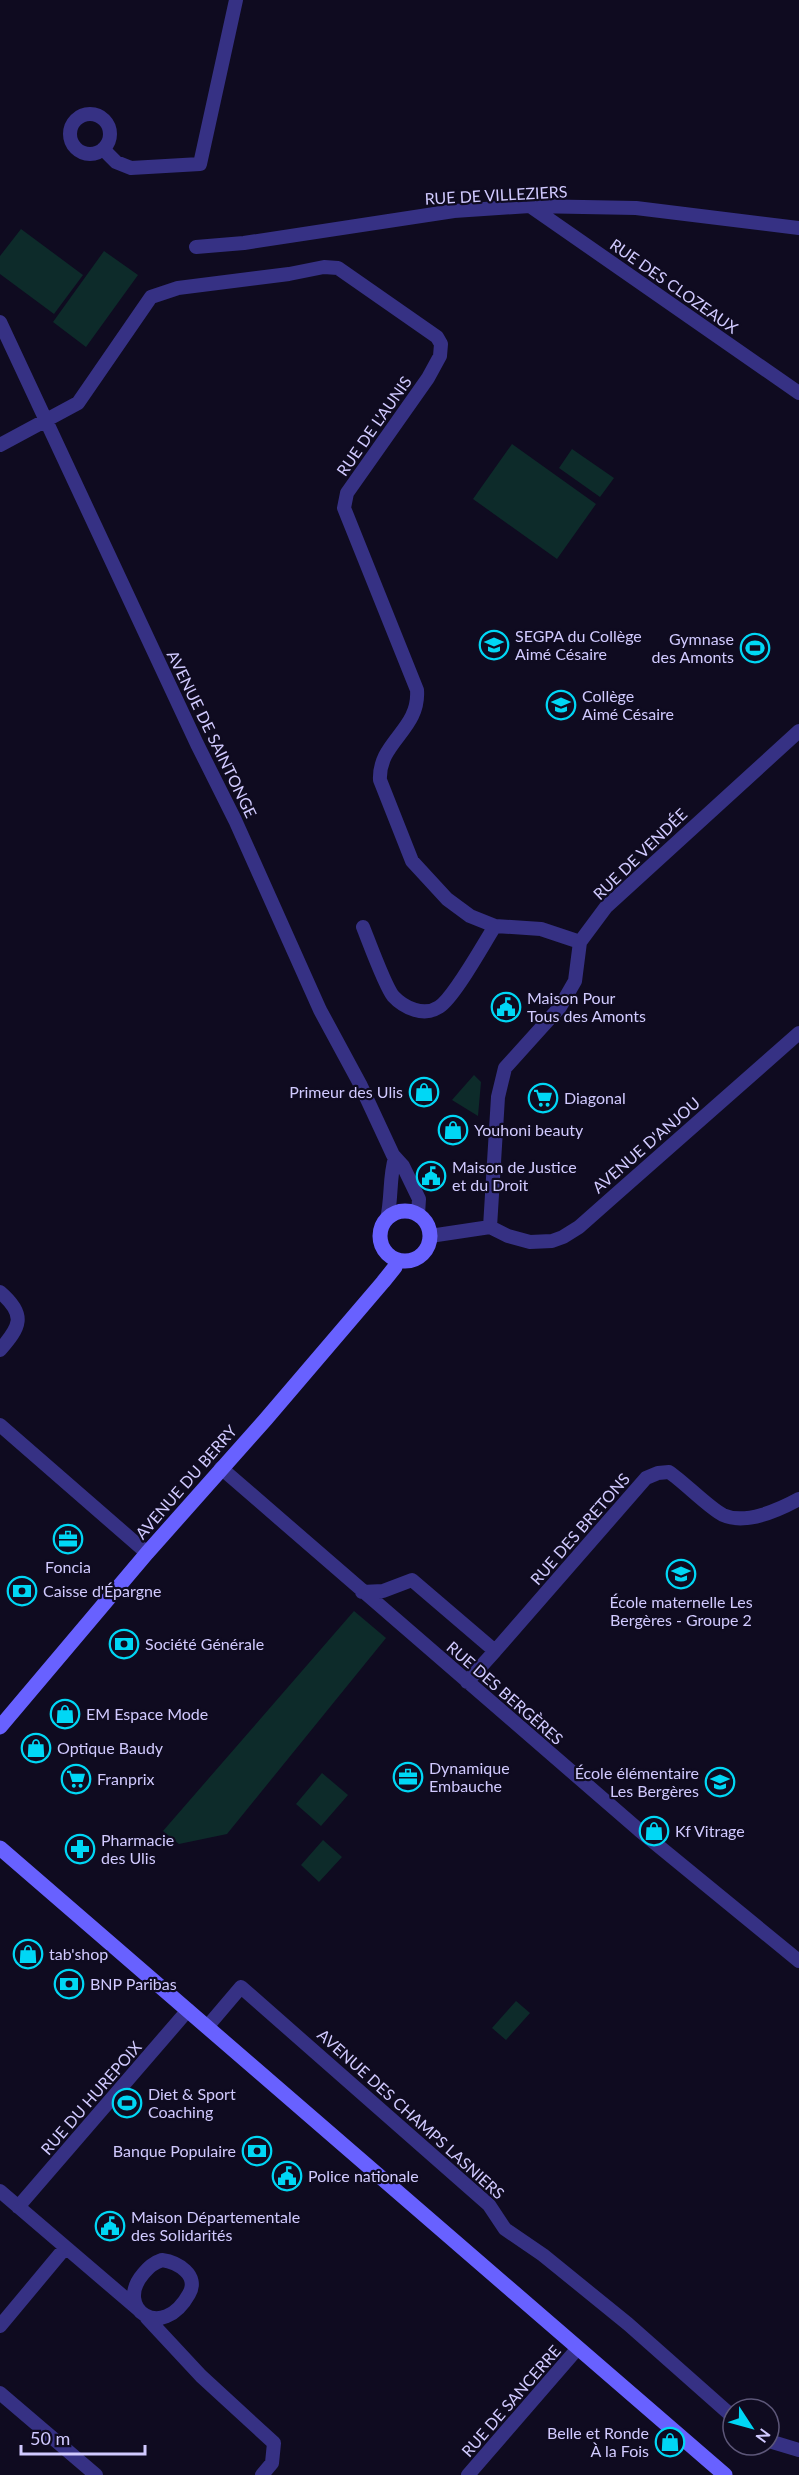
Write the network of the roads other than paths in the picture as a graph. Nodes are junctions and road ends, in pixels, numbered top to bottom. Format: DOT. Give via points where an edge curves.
graph roads {
  1 [pos="236,0"];
  2 [pos="103,149"];
  3 [pos="530,206"];
  4 [pos="799,228"];
  5 [pos="196,247"];
  6 [pos="0,322"];
  7 [pos="799,393"];
  8 [pos="46,422"];
  9 [pos="0,445"];
  10 [pos="799,731"];
  11 [pos="495,926"];
  12 [pos="363,927"];
  13 [pos="580,942"];
  14 [pos="799,1033"];
  15 [pos="395,1158"];
  16 [pos="418,1214"];
  17 [pos="387,1219"];
  18 [pos="490,1227"];
  19 [pos="430,1236"];
  20 [pos="397,1260"];
  21 [pos="0,1292"];
  22 [pos="0,1350"];
  23 [pos="0,1425"];
  24 [pos="221,1468"];
  25 [pos="799,1499"];
  26 [pos="147,1553"];
  27 [pos="362,1592"];
  28 [pos="495,1651"];
  29 [pos="467,1682"];
  30 [pos="0,1727"];
  31 [pos="0,1848"];
  32 [pos="799,1961"];
  33 [pos="188,2010"];
  34 [pos="207,2026"];
  35 [pos="0,2191"];
  36 [pos="18,2207"];
  37 [pos="65,2248"];
  38 [pos="0,2326"];
  39 [pos="578,2348"];
  40 [pos="0,2393"];
  41 [pos="721,2405"];
  42 [pos="781,2445"];
  43 [pos="799,2450"];
  44 [pos="96,2475"];
  45 [pos="262,2475"];
  46 [pos="468,2475"];
  47 [pos="725,2475"];
  1 -- 2 [label="street" via="201,164 131,168 116,162"];
  3 -- 4 [label="street, RUE DE VILLEZIERS" via="636,208"];
  3 -- 5 [label="street, RUE DE VILLEZIERS" via="454,211"];
  3 -- 7 [label="street, RUE DES CLOZEAUX"];
  6 -- 8 [label="street, AVENUE DE SAINTONGE"];
  8 -- 9 [label="street, RUE DE L'AUNIS"];
  8 -- 11 [label="street, RUE DE L'AUNIS" via="78,403 151,297 178,288 338,267 437,337 440,356 347,493 344,508 417,690 413,717 384,756 380,780 412,861 447,899 470,916"];
  8 -- 15 [label="street, AVENUE DE SAINTONGE" via="235,820 320,1011"];
  10 -- 13 [label="street, RUE DE VENDÉE" via="606,907"];
  11 -- 12 [label="street" via="446,1000 440,1007 425,1012 408,1007 392,995"];
  11 -- 13 [label="street, RUE DE L'AUNIS" via="541,929"];
  13 -- 18 [label="street, RUE DE VENDÉE" via="575,981 560,1007 505,1068 498,1097"];
  14 -- 18 [label="street, AVENUE D'ANJOU" via="579,1227 552,1241 530,1242"];
  15 -- 16 [label="street, AVENUE DE SAINTONGE" via="419,1199"];
  15 -- 17 [label="street"];
  16 -- 17 [label="street" via="402,1211"];
  16 -- 19 [label="street" via="427,1224"];
  17 -- 20 [label="street" via="380,1242"];
  18 -- 19 [label="street"];
  19 -- 20 [label="street" via="420,1257 405,1262"];
  20 -- 24 [label="street, AVENUE DU BERRY"];
  21 -- 22 [label="street" via="19,1318 17,1328"];
  23 -- 26 [label="street"];
  24 -- 26 [label="street, AVENUE DU BERRY"];
  24 -- 27 [label="street, RUE DES BERGÈRES"];
  25 -- 28 [label="street, RUE DES BRETONS" via="784,1507 734,1518 722,1515 669,1472 646,1478"];
  26 -- 30 [label="street, AVENUE DU BERRY"];
  27 -- 28 [label="street" via="383,1591 412,1580"];
  27 -- 29 [label="street, RUE DES BERGÈRES"];
  28 -- 29 [label="street"];
  29 -- 32 [label="street, RUE DES BERGÈRES"];
  31 -- 33 [label="street"];
  33 -- 34 [label="street"];
  33 -- 36 [label="street, RUE DU HUREPOIX"];
  34 -- 39 [label="street"];
  34 -- 41 [label="street, AVENUE DES CHAMPS LASNIERS" via="241,1987 489,2205 505,2229 543,2254"];
  35 -- 36 [label="street"];
  36 -- 37 [label="street"];
  37 -- 38 [label="street"];
  37 -- 45 [label="street" via="143,2314 201,2376 274,2443 272,2463"];
  39 -- 46 [label="street, RUE DE SANCERRE"];
  39 -- 47 [label="street"];
  40 -- 44 [label="street"];
  42 -- 43 [label="street"];
}
